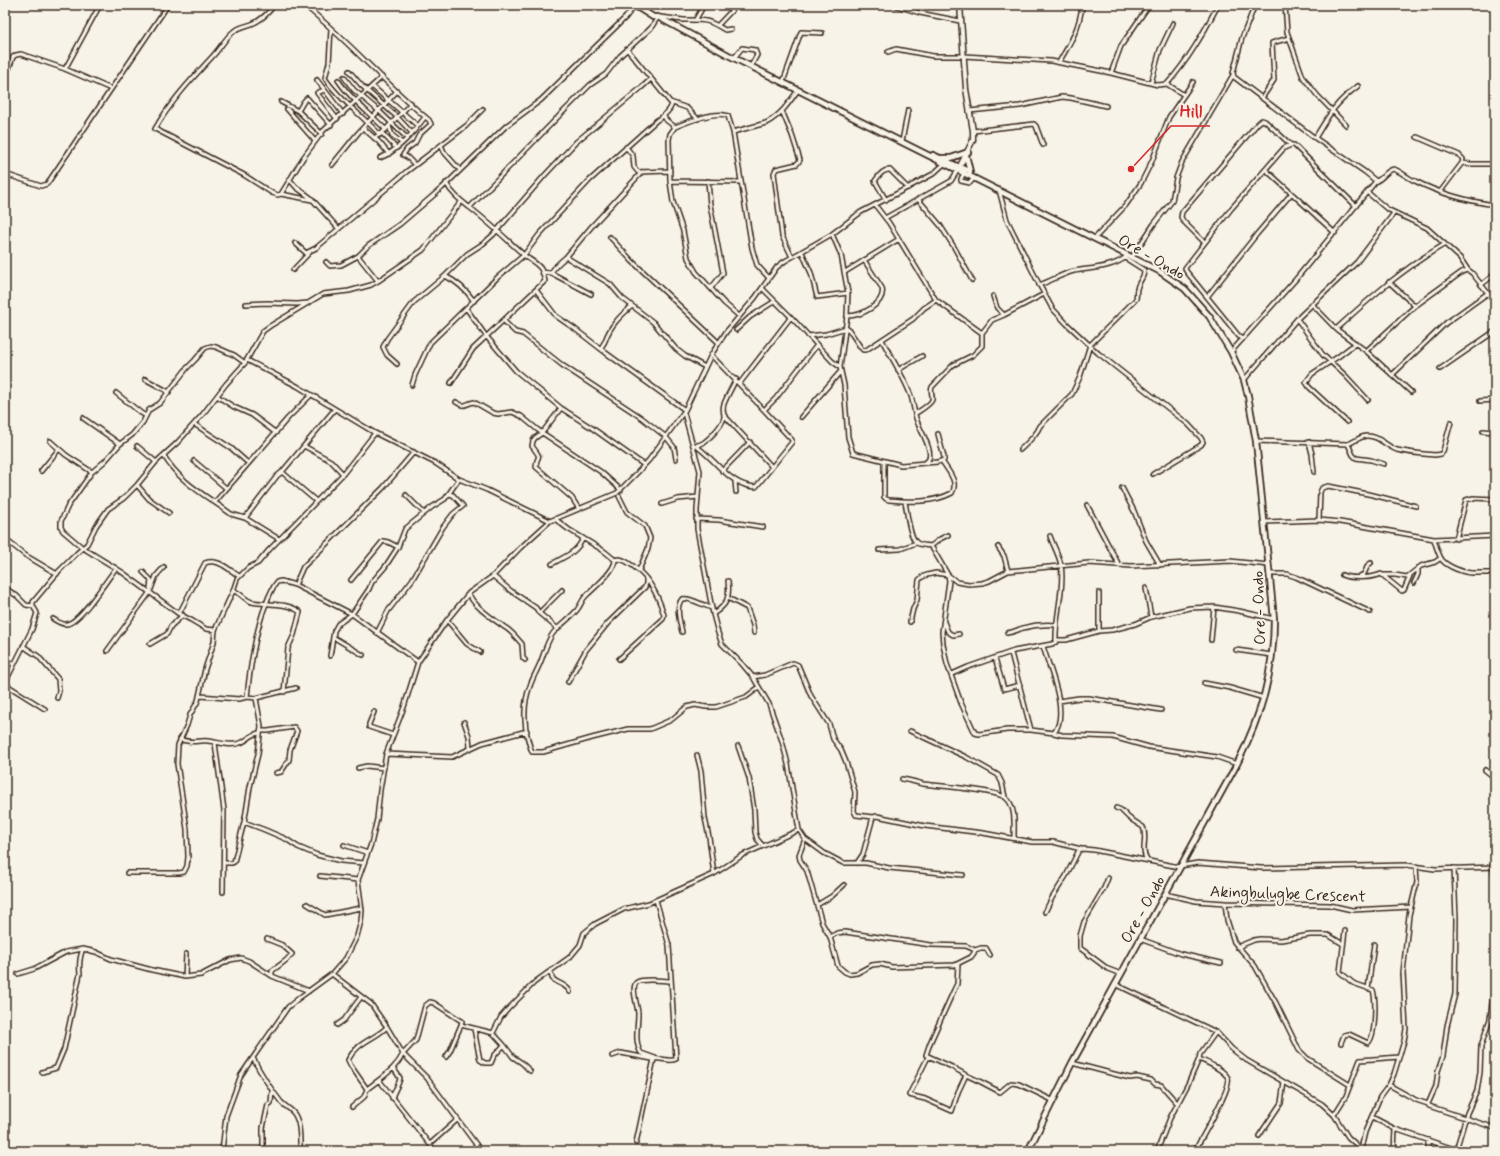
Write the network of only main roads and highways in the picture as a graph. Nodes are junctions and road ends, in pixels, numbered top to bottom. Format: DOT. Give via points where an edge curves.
graph roads {
  1 [pos="634,5"];
  2 [pos="960,5"];
  3 [pos="641,7"];
  4 [pos="916,148"];
  5 [pos="967,154"];
  6 [pos="942,158"];
  7 [pos="959,168"];
  8 [pos="970,172"];
  9 [pos="997,189"];
  10 [pos="1028,1151"];
  1 -- 3 [label="main road"];
  2 -- 5 [label="main road" via="973,131 973,140"];
  3 -- 4 [label="main road" via="734,58"];
  4 -- 6 [label="main road"];
  4 -- 7 [label="main road" via="944,164"];
  5 -- 6 [label="main road"];
  5 -- 7 [label="main road"];
  5 -- 8 [label="main road"];
  6 -- 7 [label="main road"];
  7 -- 8 [label="main road"];
  7 -- 9 [label="main road"];
  8 -- 9 [label="main road"];
  9 -- 10 [label="main road, Ore - Ondo" via="1159,271 1184,290 1209,316 1231,352 1244,380 1248,396 1256,441 1274,619 1274,641 1264,698 1251,734 1237,764 1052,1100"];
}
